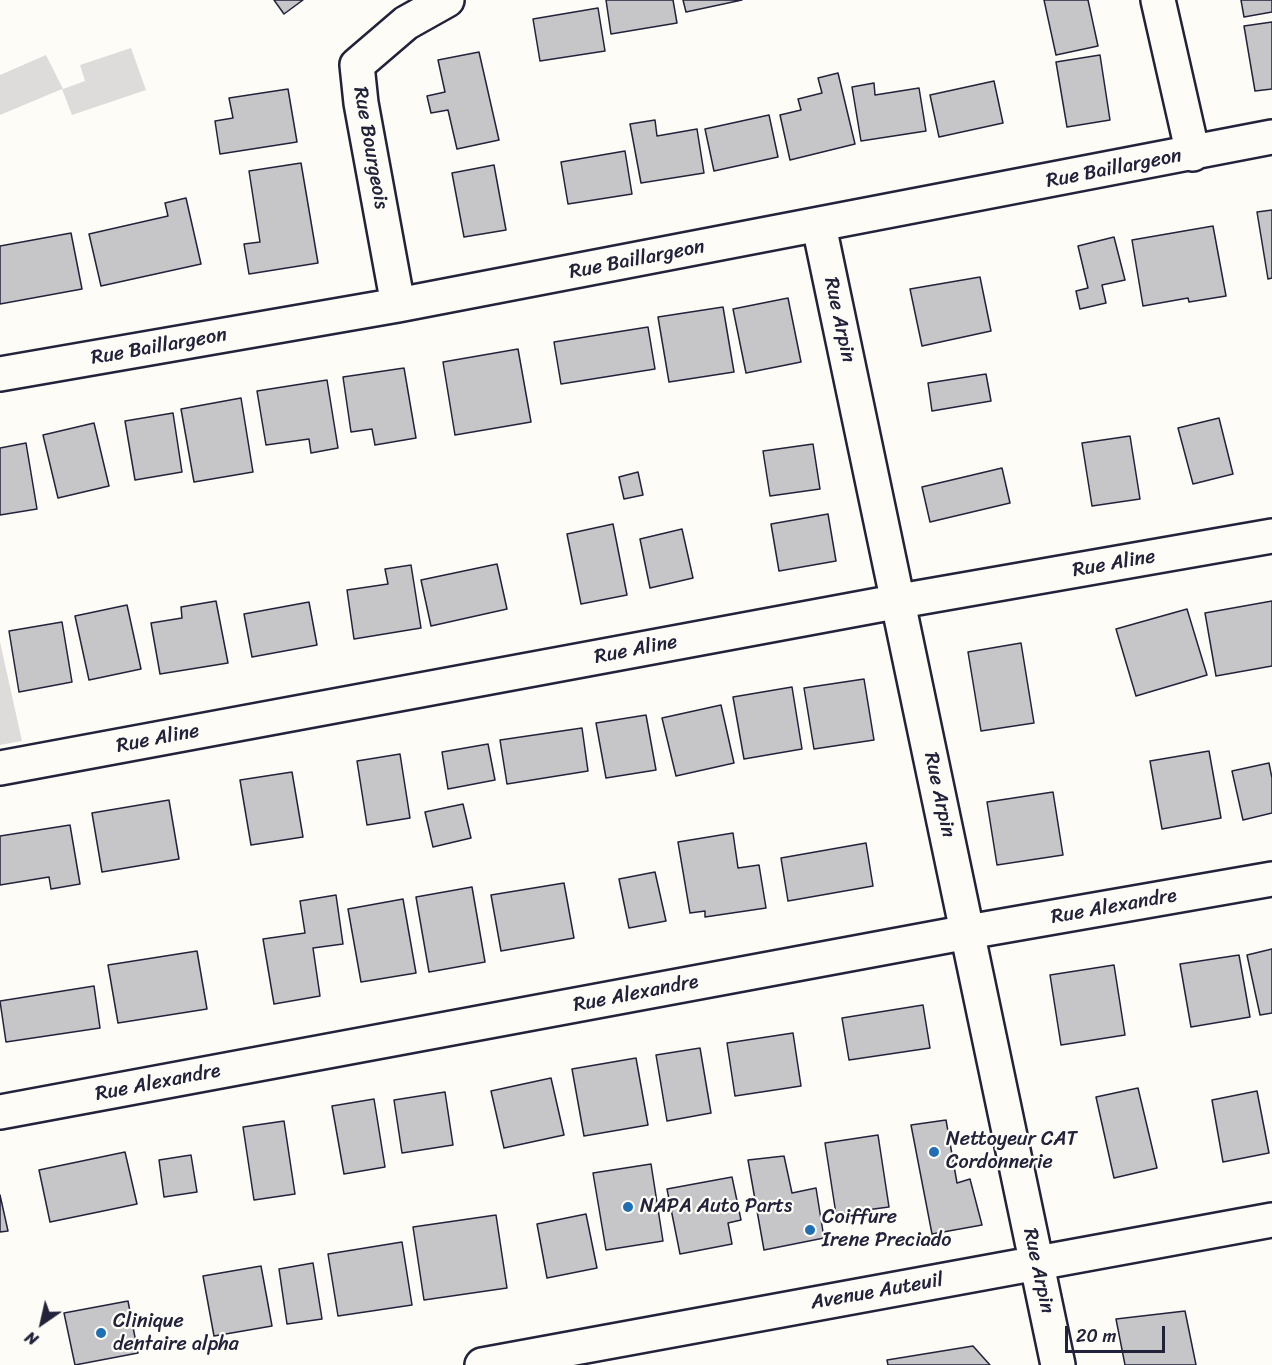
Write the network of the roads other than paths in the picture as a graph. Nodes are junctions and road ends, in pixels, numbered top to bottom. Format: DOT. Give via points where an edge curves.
graph roads {
  1 [pos="447,0"];
  2 [pos="1158,0"];
  3 [pos="1272,137"];
  4 [pos="1193,154"];
  5 [pos="819,226"];
  6 [pos="398,305"];
  7 [pos="0,374"];
  8 [pos="1272,536"];
  9 [pos="900,601"];
  10 [pos="0,768"];
  11 [pos="1272,879"];
  12 [pos="968,932"];
  13 [pos="0,1112"];
  14 [pos="1272,1220"];
  15 [pos="1036,1263"];
  16 [pos="482,1365"];
  17 [pos="1058,1365"];
  1 -- 6 [label="street, Rue Bourgeois" via="406,23 357,65"];
  2 -- 4 [label="street"];
  3 -- 4 [label="street, Rue Baillargeon"];
  4 -- 5 [label="street, Rue Baillargeon"];
  5 -- 6 [label="street, Rue Baillargeon"];
  5 -- 9 [label="street, Rue Arpin"];
  6 -- 7 [label="street, Rue Baillargeon"];
  8 -- 9 [label="street, Rue Aline"];
  9 -- 10 [label="street, Rue Aline"];
  9 -- 12 [label="street, Rue Arpin"];
  11 -- 12 [label="street, Rue Alexandre"];
  12 -- 13 [label="street, Rue Alexandre"];
  12 -- 15 [label="street, Rue Arpin"];
  14 -- 15 [label="street, Avenue Auteuil"];
  15 -- 16 [label="street, Avenue Auteuil"];
  15 -- 17 [label="street, Rue Arpin"];
}
